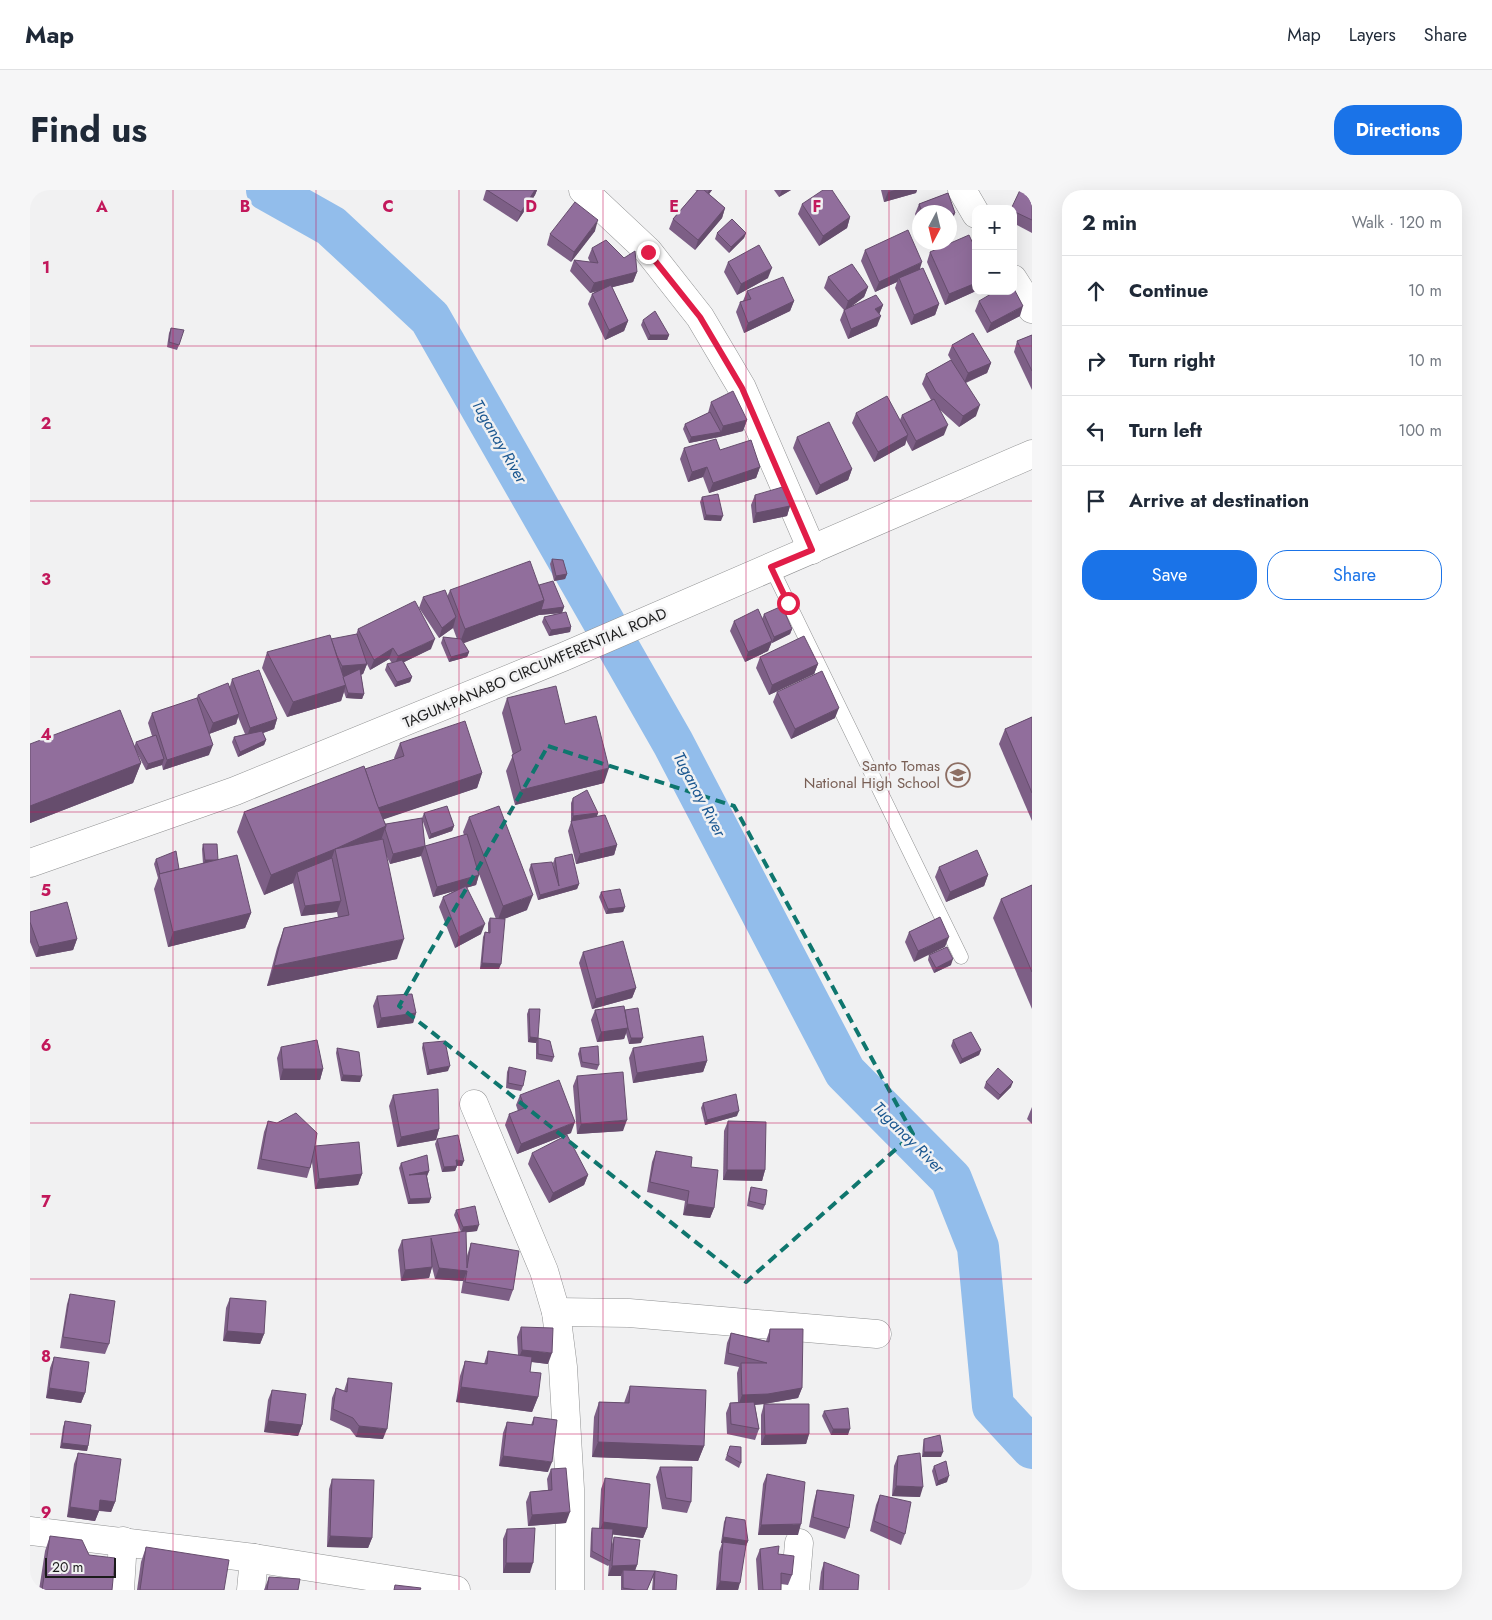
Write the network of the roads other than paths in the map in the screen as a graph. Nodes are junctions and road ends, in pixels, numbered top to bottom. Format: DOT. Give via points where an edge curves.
graph roads {
  1 [pos="583,190"];
  2 [pos="962,190"];
  3 [pos="972,207"];
  4 [pos="1017,285"];
  5 [pos="1032,309"];
  6 [pos="1032,454"];
  7 [pos="812,550"];
  8 [pos="771,567"];
  9 [pos="30,863"];
  10 [pos="961,957"];
  11 [pos="474,1104"];
  12 [pos="556,1312"];
  13 [pos="877,1334"];
  14 [pos="30,1530"];
  15 [pos="123,1541"];
  16 [pos="799,1543"];
  17 [pos="254,1558"];
  18 [pos="371,1583"];
  19 [pos="120,1590"];
  20 [pos="250,1590"];
  21 [pos="456,1590"];
  22 [pos="570,1590"];
  23 [pos="795,1590"];
  1 -- 7 [label="street" via="648,252 700,317 742,388"];
  2 -- 3 [label="street"];
  4 -- 5 [label="street"];
  6 -- 7 [label="street, TAGUM-PANABO CIRCUMFERENTIAL ROAD"];
  7 -- 8 [label="street, TAGUM-PANABO CIRCUMFERENTIAL ROAD"];
  8 -- 9 [label="street, TAGUM-PANABO CIRCUMFERENTIAL ROAD" via="563,657 235,791"];
  8 -- 10 [label="lane"];
  11 -- 12 [label="street" via="544,1271"];
  12 -- 13 [label="street" via="629,1313"];
  12 -- 22 [label="street" via="563,1367 570,1489"];
  14 -- 15 [label="street"];
  15 -- 17 [label="street"];
  15 -- 19 [label="street"];
  16 -- 23 [label="street"];
  17 -- 18 [label="street"];
  17 -- 20 [label="street"];
  18 -- 21 [label="street"];
}
